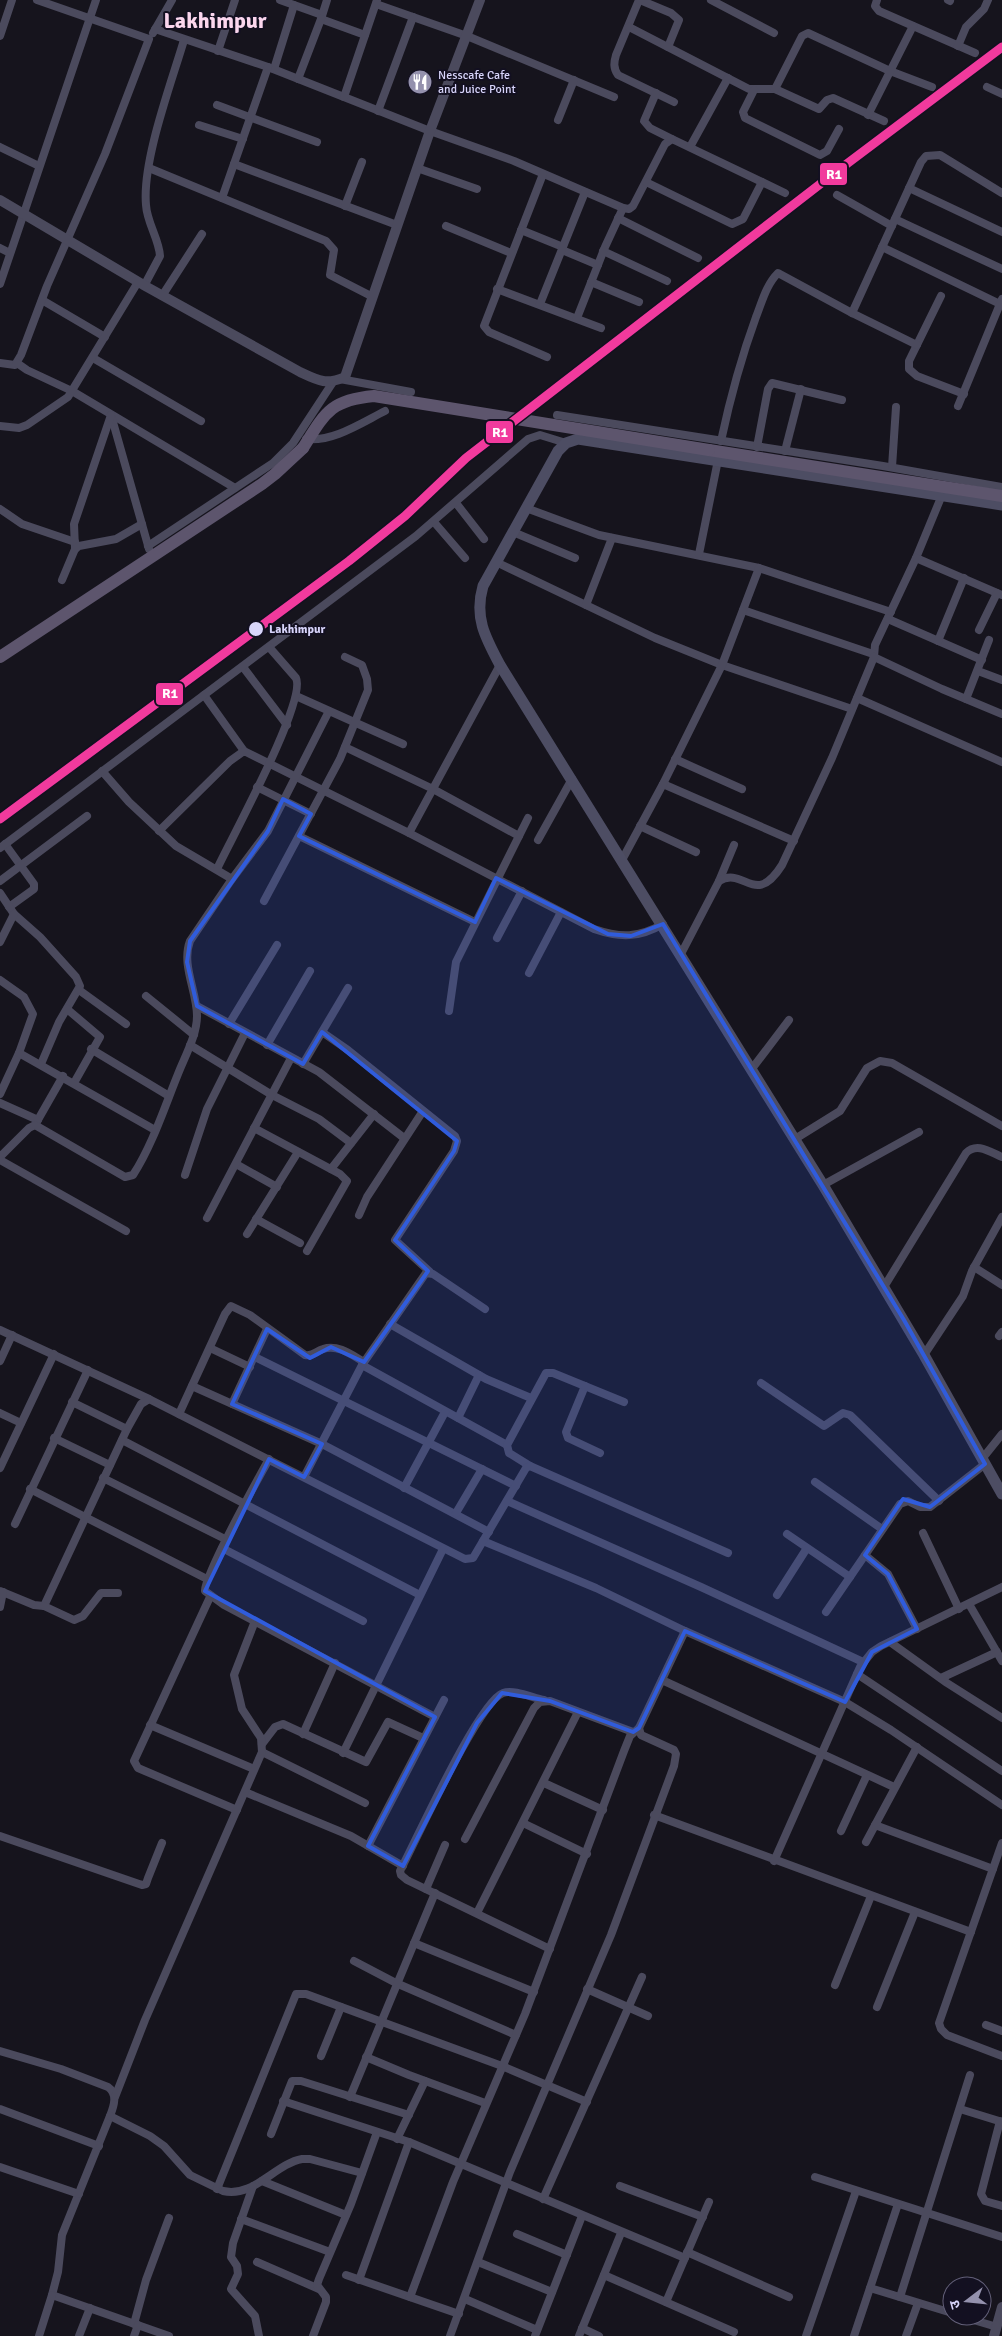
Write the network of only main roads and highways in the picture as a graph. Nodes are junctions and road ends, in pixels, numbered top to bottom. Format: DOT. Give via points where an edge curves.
graph roads {
  1 [pos="1002,496"];
  2 [pos="1002,505"];
  3 [pos="0,657"];
  4 [pos="1002,1494"];
  1 -- 3 [label="main road, bridge" via="374,396 355,397 335,405 275,474 149,551"];
  2 -- 4 [label="main road" via="578,439 566,443 549,466 483,586 478,601 483,630 500,664 823,1185"];
}
